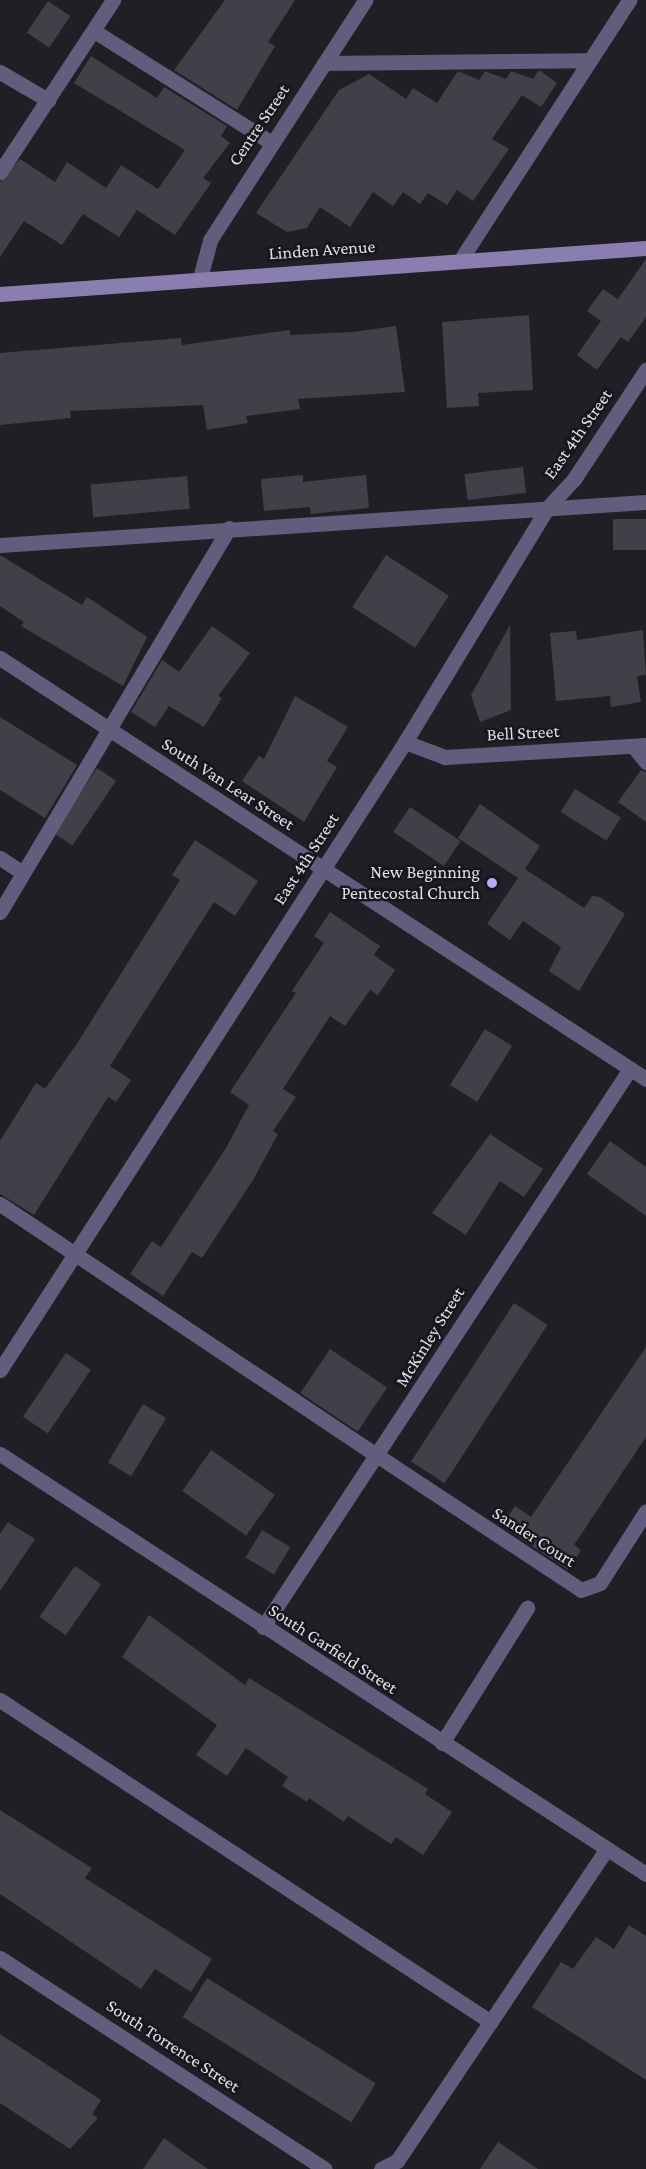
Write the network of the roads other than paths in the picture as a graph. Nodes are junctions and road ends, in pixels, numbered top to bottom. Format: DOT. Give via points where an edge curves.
graph roads {
  1 [pos="113,0"];
  2 [pos="365,0"];
  3 [pos="629,0"];
  4 [pos="94,31"];
  5 [pos="590,60"];
  6 [pos="324,63"];
  7 [pos="0,72"];
  8 [pos="48,100"];
  9 [pos="270,142"];
  10 [pos="0,172"];
  11 [pos="646,248"];
  12 [pos="461,259"];
  13 [pos="200,278"];
  14 [pos="0,294"];
  15 [pos="646,370"];
  16 [pos="646,502"];
  17 [pos="547,508"];
  18 [pos="229,528"];
  19 [pos="0,545"];
  20 [pos="0,658"];
  21 [pos="110,730"];
  22 [pos="405,742"];
  23 [pos="640,745"];
  24 [pos="646,762"];
  25 [pos="0,858"];
  26 [pos="323,868"];
  27 [pos="23,873"];
  28 [pos="0,912"];
  29 [pos="630,1069"];
  30 [pos="646,1079"];
  31 [pos="0,1204"];
  32 [pos="76,1254"];
  33 [pos="0,1370"];
  34 [pos="0,1454"];
  35 [pos="378,1456"];
  36 [pos="646,1511"];
  37 [pos="527,1608"];
  38 [pos="263,1627"];
  39 [pos="0,1700"];
  40 [pos="442,1743"];
  41 [pos="607,1849"];
  42 [pos="646,1874"];
  43 [pos="0,1958"];
  44 [pos="491,2022"];
  45 [pos="325,2169"];
  46 [pos="381,2169"];
  1 -- 4 [label="street"];
  2 -- 6 [label="street, Centre Street"];
  3 -- 5 [label="street"];
  4 -- 8 [label="street"];
  4 -- 9 [label="street"];
  5 -- 6 [label="street"];
  5 -- 12 [label="street"];
  6 -- 9 [label="street, Centre Street"];
  7 -- 8 [label="street"];
  8 -- 10 [label="street"];
  9 -- 13 [label="street, Centre Street" via="210,240"];
  11 -- 12 [label="main road, Linden Avenue"];
  12 -- 13 [label="main road, Linden Avenue"];
  13 -- 14 [label="main road, Linden Avenue"];
  15 -- 17 [label="street, East 4th Street" via="574,479"];
  16 -- 17 [label="street"];
  17 -- 18 [label="street"];
  17 -- 22 [label="street, East 4th Street"];
  18 -- 19 [label="street"];
  18 -- 21 [label="street"];
  20 -- 21 [label="street, South Van Lear Street"];
  21 -- 26 [label="street, South Van Lear Street"];
  21 -- 27 [label="street"];
  22 -- 23 [label="street, Bell Street" via="445,757"];
  22 -- 26 [label="street, East 4th Street"];
  23 -- 24 [label="street"];
  25 -- 27 [label="street"];
  26 -- 29 [label="street, South Van Lear Street"];
  26 -- 32 [label="street, East 4th Street"];
  27 -- 28 [label="street"];
  29 -- 30 [label="street, South Van Lear Street"];
  29 -- 35 [label="street, McKinley Street"];
  31 -- 32 [label="street, Sander Court"];
  32 -- 33 [label="street, East 4th Street"];
  32 -- 35 [label="street, Sander Court"];
  34 -- 38 [label="street, South Garfield Street"];
  35 -- 36 [label="street, Sander Court" via="581,1590 591,1590"];
  35 -- 38 [label="street, McKinley Street"];
  37 -- 40 [label="street"];
  38 -- 40 [label="street, South Garfield Street"];
  39 -- 44 [label="street"];
  40 -- 41 [label="street, South Garfield Street"];
  41 -- 42 [label="street, South Garfield Street"];
  41 -- 44 [label="street"];
  43 -- 45 [label="street, South Torrence Street"];
  44 -- 46 [label="street" via="397,2161"];
}
